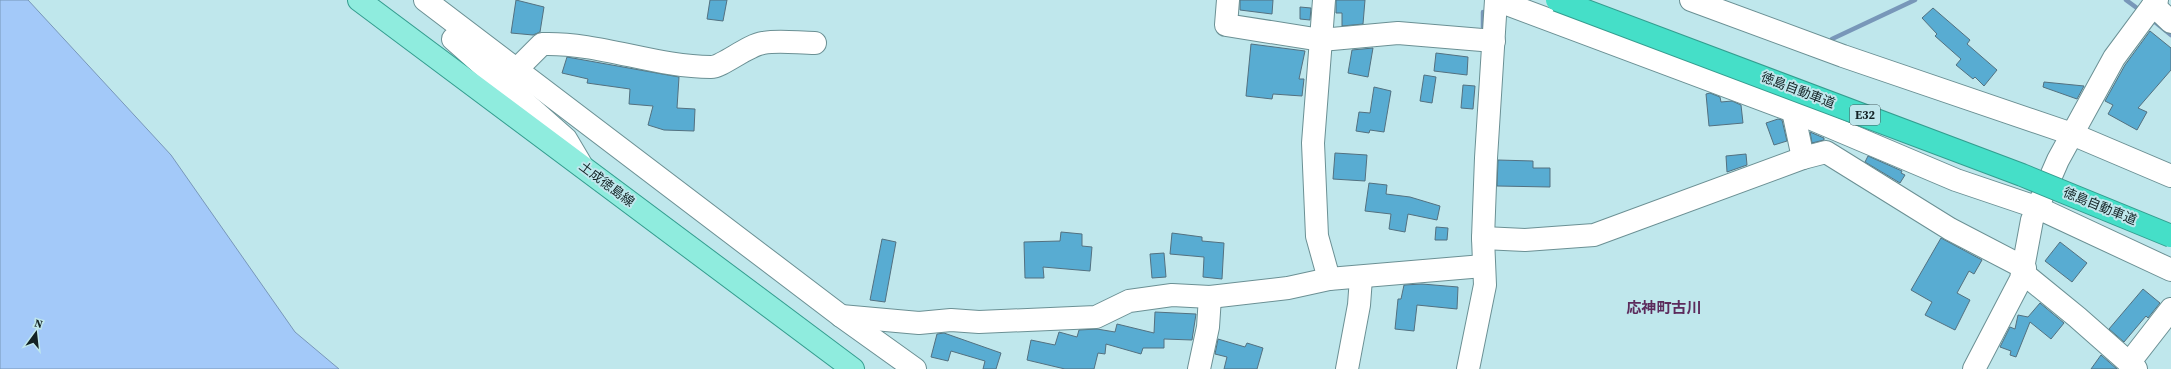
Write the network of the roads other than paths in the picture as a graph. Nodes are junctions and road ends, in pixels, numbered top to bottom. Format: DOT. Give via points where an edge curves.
graph roads {
  1 [pos="359,0"];
  2 [pos="411,0"];
  3 [pos="425,0"];
  4 [pos="1228,0"];
  5 [pos="1324,0"];
  6 [pos="1496,0"];
  7 [pos="1557,0"];
  8 [pos="1691,0"];
  9 [pos="2150,9"];
  10 [pos="2171,22"];
  11 [pos="1321,40"];
  12 [pos="1494,41"];
  13 [pos="815,43"];
  14 [pos="516,70"];
  15 [pos="1793,111"];
  16 [pos="2072,134"];
  17 [pos="1803,158"];
  18 [pos="582,166"];
  19 [pos="2171,176"];
  20 [pos="2036,207"];
  21 [pos="2171,236"];
  22 [pos="1483,238"];
  23 [pos="1483,266"];
  24 [pos="2024,270"];
  25 [pos="2171,270"];
  26 [pos="1361,278"];
  27 [pos="1329,279"];
  28 [pos="1210,297"];
  29 [pos="2171,309"];
  30 [pos="841,316"];
  31 [pos="2132,366"];
  32 [pos="853,369"];
  33 [pos="915,369"];
  34 [pos="1199,369"];
  35 [pos="1347,369"];
  36 [pos="1468,369"];
  37 [pos="1974,369"];
  1 -- 18 [label="main road, 土成徳島線"];
  2 -- 18 [label="street" via="566,139"];
  3 -- 14 [label="street"];
  4 -- 11 [label="street" via="1226,25"];
  5 -- 11 [label="street"];
  6 -- 12 [label="street"];
  6 -- 15 [label="street"];
  7 -- 21 [label="highway, 徳島自動車道 / E32, bridge" via="2022,174"];
  8 -- 16 [label="street" via="1843,56"];
  9 -- 10 [label="street"];
  9 -- 16 [label="street" via="2114,58"];
  11 -- 12 [label="street" via="1398,33"];
  11 -- 27 [label="street" via="1313,143 1317,236"];
  12 -- 22 [label="street"];
  13 -- 14 [label="street" via="762,43 713,67 564,43 542,44"];
  14 -- 30 [label="street"];
  15 -- 17 [label="street"];
  15 -- 20 [label="street" via="1956,180"];
  16 -- 19 [label="street"];
  16 -- 20 [label="street"];
  17 -- 22 [label="street" via="1594,235 1525,240"];
  17 -- 24 [label="street" via="1826,152 1950,229"];
  18 -- 32 [label="main road, 土成徳島線"];
  20 -- 24 [label="street"];
  20 -- 25 [label="street"];
  22 -- 23 [label="street"];
  23 -- 26 [label="street"];
  23 -- 36 [label="street" via="1485,285"];
  24 -- 31 [label="street"];
  24 -- 37 [label="street" via="2017,290"];
  26 -- 27 [label="street"];
  26 -- 35 [label="street"];
  27 -- 28 [label="street" via="1288,288"];
  28 -- 30 [label="street" via="1172,295 1129,301 1096,317 919,323"];
  28 -- 34 [label="street" via="1208,327"];
  29 -- 31 [label="street"];
  30 -- 33 [label="street"];
}
